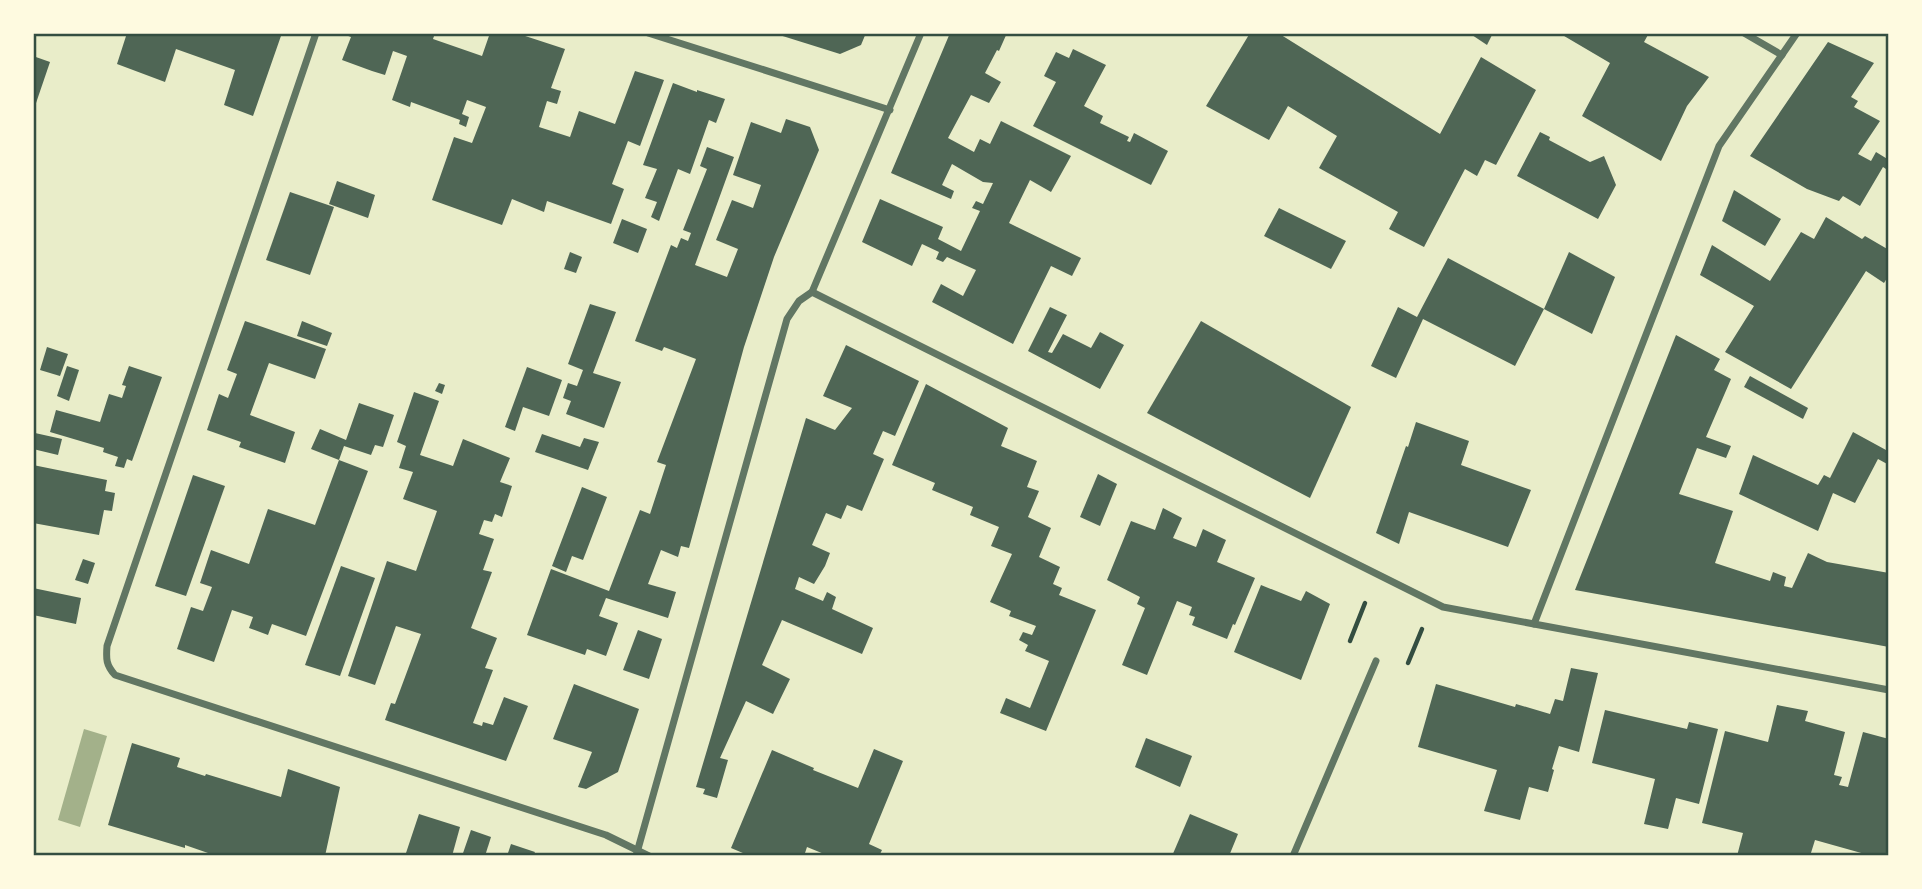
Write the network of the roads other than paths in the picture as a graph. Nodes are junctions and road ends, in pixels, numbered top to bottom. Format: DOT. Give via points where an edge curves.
graph roads {
  1 [pos="316,33"];
  2 [pos="648,33"];
  3 [pos="921,33"];
  4 [pos="1744,33"];
  5 [pos="1797,33"];
  6 [pos="1782,55"];
  7 [pos="890,110"];
  8 [pos="813,292"];
  9 [pos="1534,624"];
  10 [pos="1377,661"];
  11 [pos="1889,691"];
  12 [pos="637,853"];
  13 [pos="649,856"];
  14 [pos="1293,856"];
  1 -- 12 [label="street" via="107,646 108,667 115,675 606,835"];
  2 -- 7 [label="street"];
  3 -- 7 [label="street"];
  4 -- 6 [label="street"];
  5 -- 6 [label="street"];
  6 -- 9 [label="street" via="1719,146"];
  7 -- 8 [label="street"];
  8 -- 9 [label="street" via="1443,607"];
  8 -- 12 [label="street" via="799,301 787,319"];
  9 -- 11 [label="street"];
  10 -- 14 [label="street"];
  12 -- 13 [label="street"];
}
